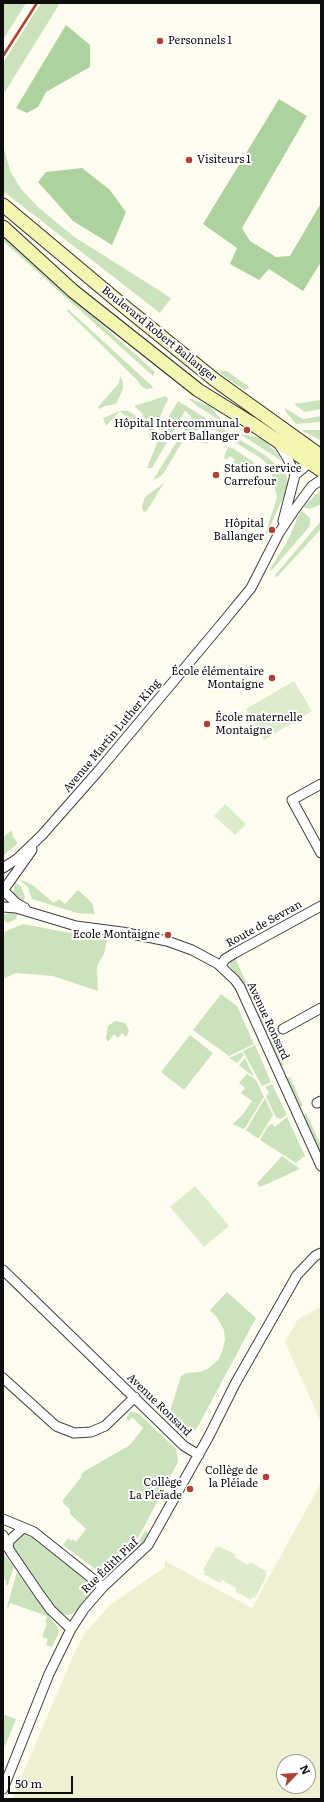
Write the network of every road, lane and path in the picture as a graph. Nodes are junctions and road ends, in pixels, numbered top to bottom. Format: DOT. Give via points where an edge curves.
graph roads {
  1 [pos="3,204"];
  2 [pos="3,227"];
  3 [pos="276,440"];
  4 [pos="317,459"];
  5 [pos="321,470"];
  6 [pos="295,475"];
  7 [pos="321,480"];
  8 [pos="279,533"];
  9 [pos="321,784"];
  10 [pos="42,835"];
  11 [pos="321,853"];
  12 [pos="3,868"];
  13 [pos="5,888"];
  14 [pos="3,903"];
  15 [pos="321,906"];
  16 [pos="3,907"];
  17 [pos="29,911"];
  18 [pos="221,966"];
  19 [pos="321,1008"];
  20 [pos="283,1028"];
  21 [pos="321,1166"];
  22 [pos="321,1253"];
  23 [pos="3,1270"];
  24 [pos="3,1378"];
  25 [pos="135,1397"];
  26 [pos="199,1454"];
  27 [pos="3,1519"];
  28 [pos="23,1528"];
  29 [pos="3,1535"];
  30 [pos="8,1548"];
  31 [pos="103,1587"];
  32 [pos="71,1629"];
  33 [pos="3,1789"];
  1 -- 4 [label="main road, Boulevard Robert Ballanger" via="126,308"];
  2 -- 3 [label="main road, Boulevard Robert Ballanger" via="73,291 192,386"];
  3 -- 4 [label="main road, Boulevard Robert Ballanger"];
  3 -- 6 [label="street"];
  4 -- 5 [label="main road, Boulevard Robert Ballanger"];
  4 -- 6 [label="street"];
  6 -- 8 [label="street, Avenue Martin Luther King"];
  7 -- 8 [label="street, Avenue Martin Luther King" via="312,486"];
  8 -- 10 [label="street, Avenue Martin Luther King" via="251,588"];
  9 -- 11 [label="street" via="292,800"];
  10 -- 12 [label="street, Avenue Martin Luther King" via="17,859"];
  10 -- 13 [label="street, Avenue Martin Luther King"];
  13 -- 14 [label="street, Avenue Martin Luther King"];
  13 -- 17 [label="street, Avenue Ronsard" via="16,903"];
  15 -- 18 [label="street, Route de Sevran" via="225,959"];
  16 -- 17 [label="street, Avenue Ronsard"];
  17 -- 18 [label="street, Avenue Ronsard" via="76,926 167,941 192,950"];
  18 -- 21 [label="street, Avenue Ronsard" via="240,987"];
  19 -- 20 [label="street"];
  22 -- 26 [label="street, Avenue Ronsard" via="297,1275 235,1384"];
  23 -- 25 [label="street, Avenue Ronsard"];
  24 -- 25 [label="street" via="56,1426 74,1433 91,1432 105,1426"];
  25 -- 26 [label="street, Avenue Ronsard" via="186,1447"];
  26 -- 31 [label="street, Rue Édith Piaf" via="148,1545"];
  27 -- 28 [label="street"];
  28 -- 30 [label="street" via="9,1541"];
  28 -- 31 [label="street" via="34,1532"];
  29 -- 30 [label="street"];
  30 -- 32 [label="street" via="51,1610"];
  31 -- 32 [label="street, Rue Édith Piaf" via="84,1608"];
  32 -- 33 [label="street, Rue Édith Piaf" via="49,1674"];
}
